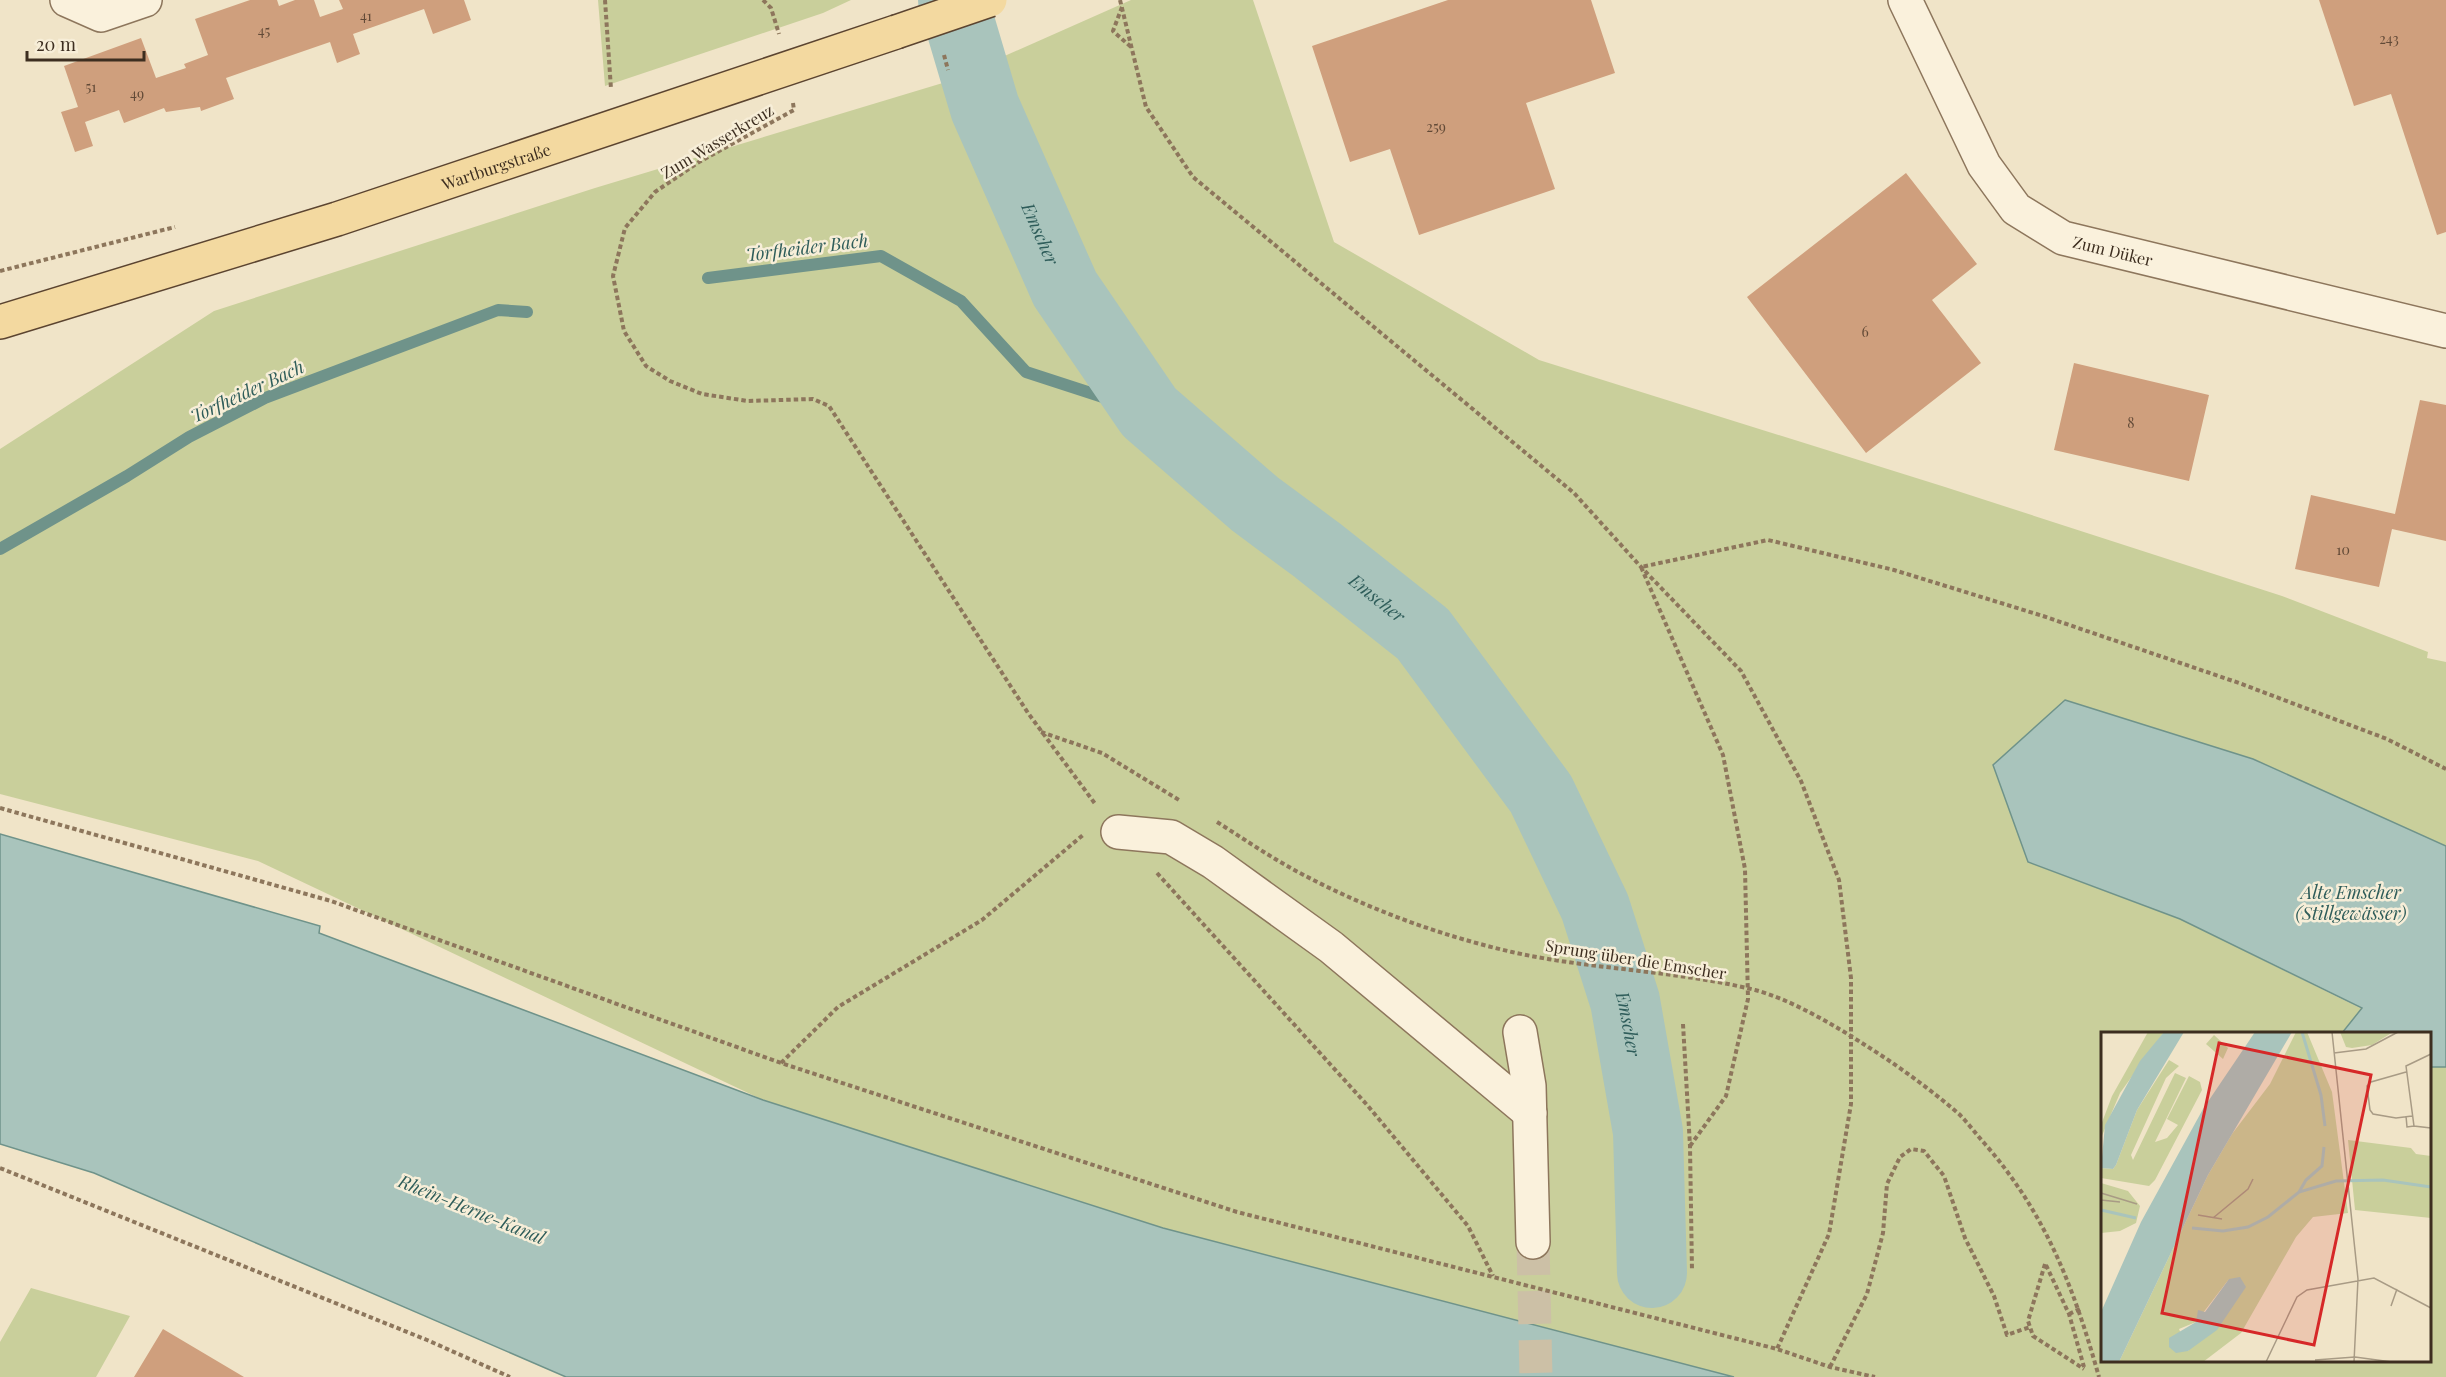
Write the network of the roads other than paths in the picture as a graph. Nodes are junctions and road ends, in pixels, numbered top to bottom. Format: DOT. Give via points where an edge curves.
graph roads {
  1 [pos="67,0"];
  2 [pos="145,0"];
  3 [pos="990,0"];
  4 [pos="1905,0"];
  5 [pos="0,322"];
  6 [pos="2446,331"];
  7 [pos="1112,824"];
  8 [pos="1520,1032"];
  9 [pos="1530,1113"];
  10 [pos="1533,1242"];
  1 -- 2 [label="street" via="101,15"];
  3 -- 5 [label="main road, Wartburgstraße, bridge" via="337,219"];
  4 -- 6 [label="street, Zum Düker" via="1984,165 2016,209 2063,238"];
  7 -- 9 [label="street" via="1171,837 1214,862 1331,947"];
  8 -- 9 [label="street"];
  9 -- 10 [label="street"];
}
